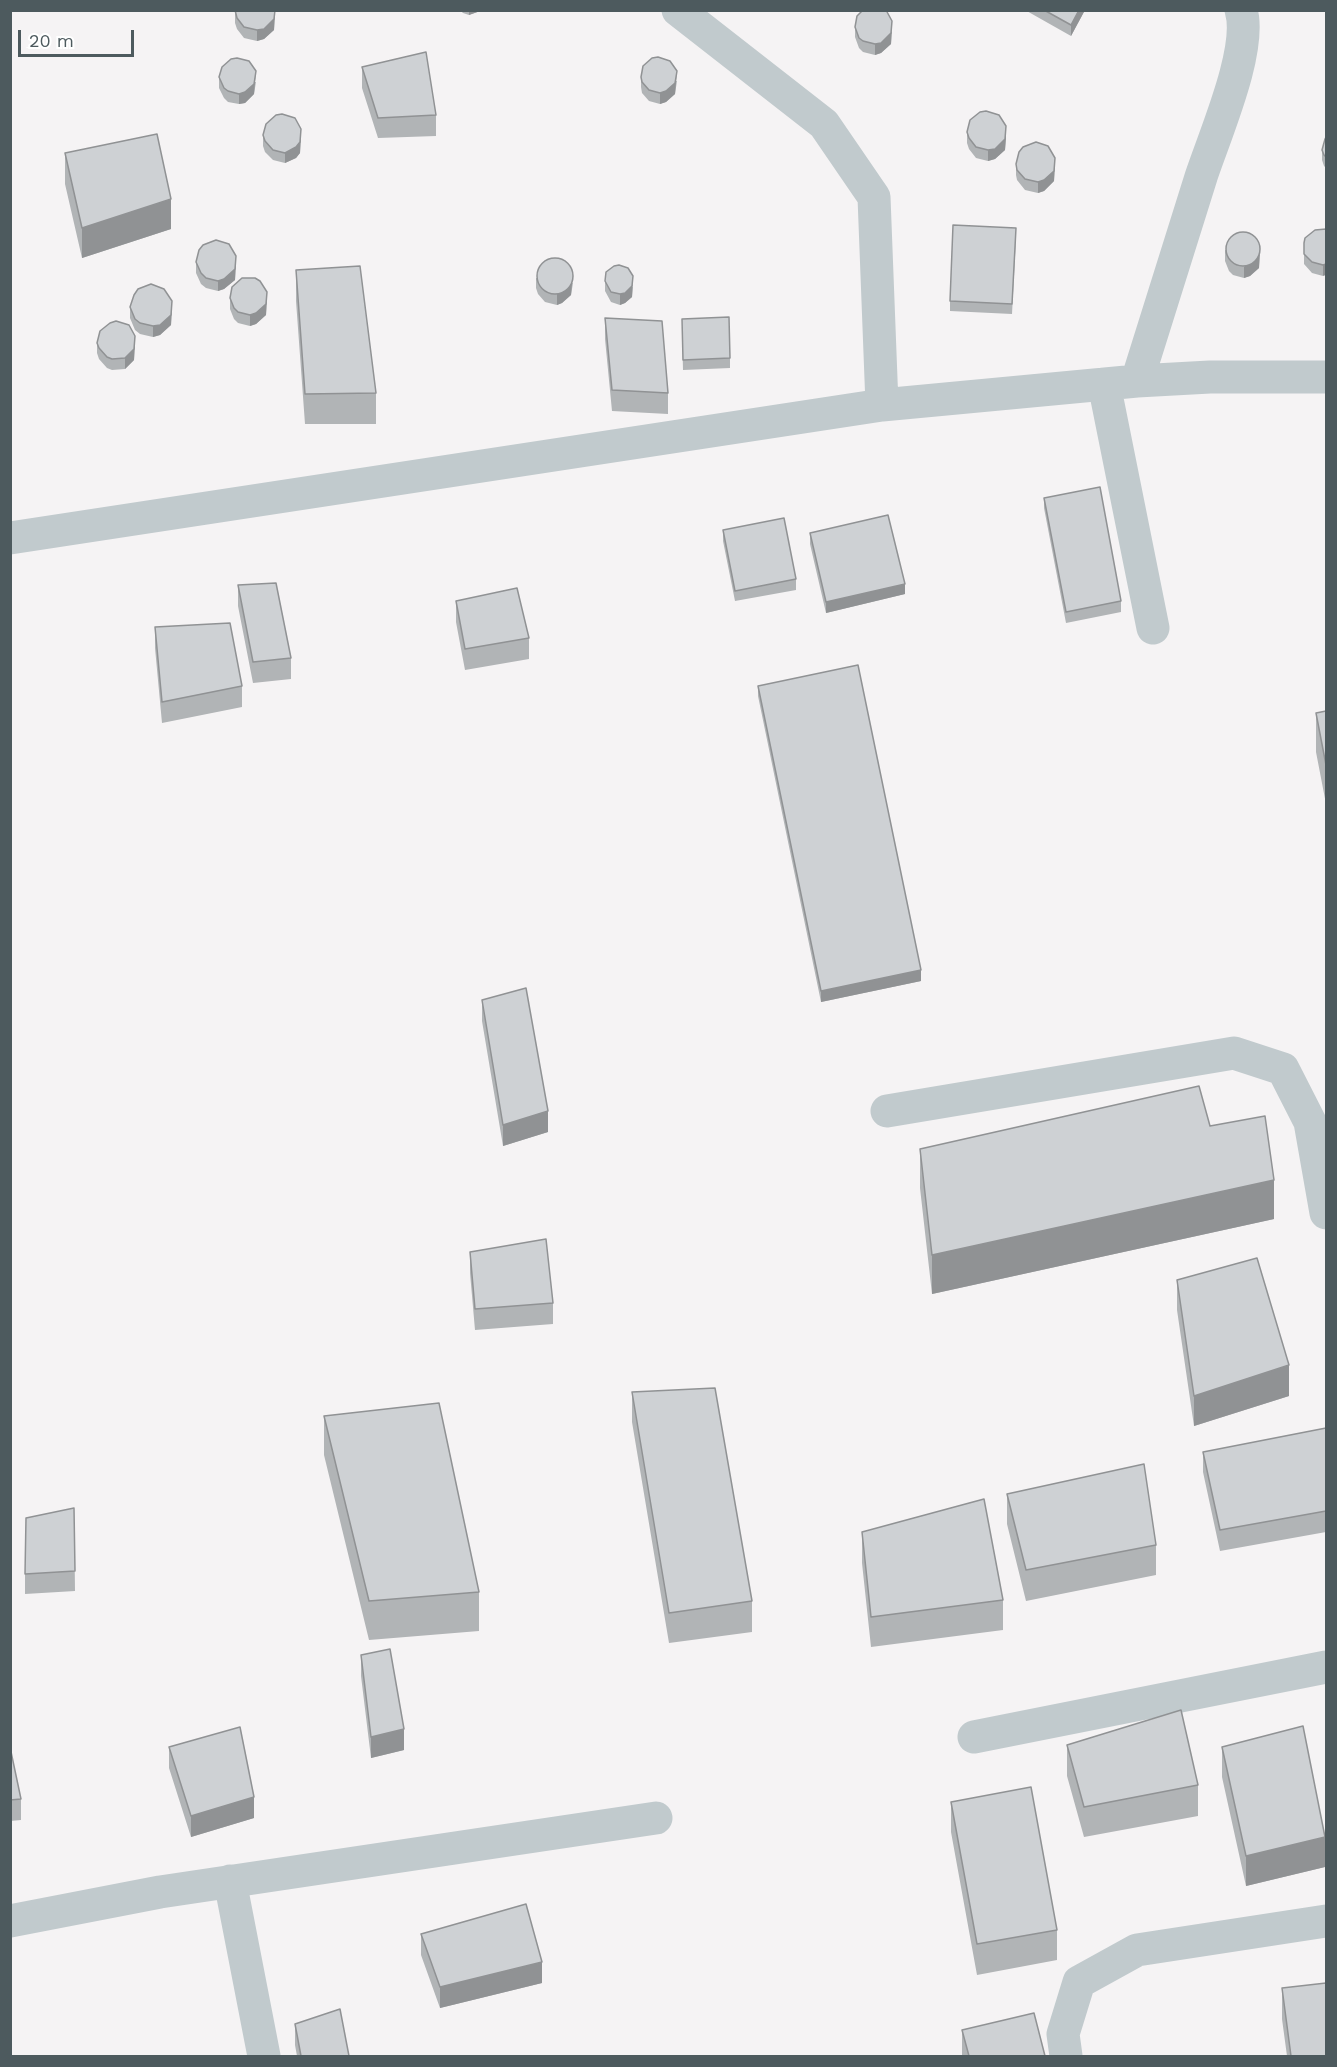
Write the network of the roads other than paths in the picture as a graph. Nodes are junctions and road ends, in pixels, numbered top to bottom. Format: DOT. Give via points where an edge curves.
graph roads {
  1 [pos="678,10"];
  2 [pos="1241,10"];
  3 [pos="1326,377"];
  4 [pos="1137,381"];
  5 [pos="1104,384"];
  6 [pos="882,405"];
  7 [pos="10,538"];
  8 [pos="1152,628"];
  9 [pos="887,1111"];
  10 [pos="1326,1213"];
  11 [pos="1326,1667"];
  12 [pos="974,1737"];
  13 [pos="656,1818"];
  14 [pos="230,1881"];
  15 [pos="10,1921"];
  16 [pos="1326,1921"];
  17 [pos="264,2056"];
  18 [pos="1066,2056"];
  1 -- 6 [label="street" via="824,124 874,197"];
  2 -- 4 [label="street" via="1244,20 1238,67"];
  3 -- 4 [label="street"];
  4 -- 5 [label="street"];
  5 -- 6 [label="street"];
  5 -- 8 [label="street"];
  6 -- 7 [label="street"];
  9 -- 10 [label="street" via="1234,1053 1283,1069 1310,1122"];
  11 -- 12 [label="street"];
  13 -- 14 [label="street"];
  14 -- 15 [label="street"];
  14 -- 17 [label="street"];
  16 -- 18 [label="street" via="1137,1950 1079,1982 1063,2034"];
}
